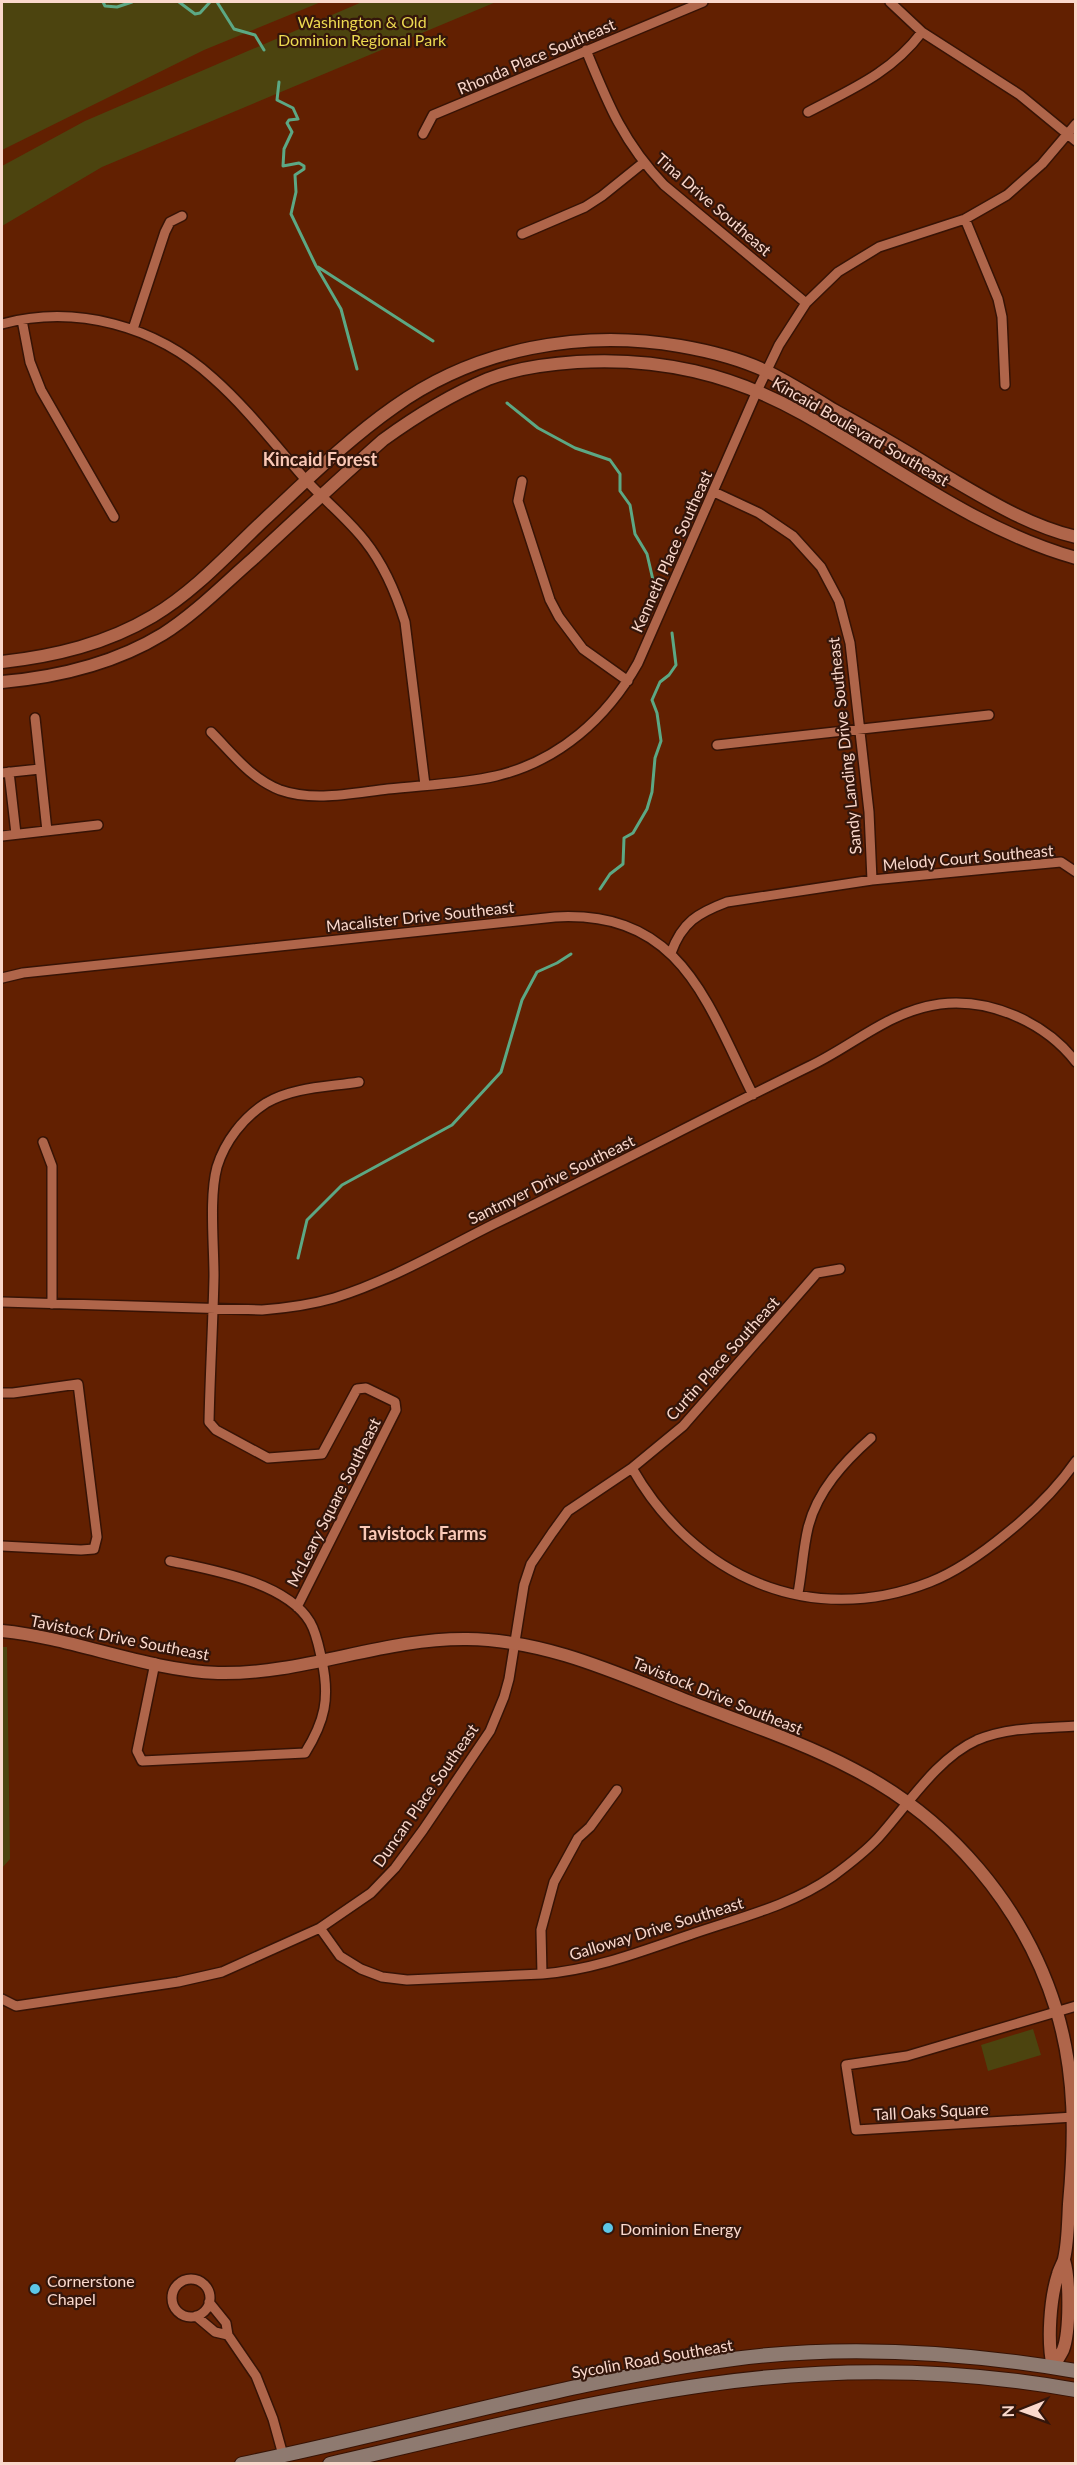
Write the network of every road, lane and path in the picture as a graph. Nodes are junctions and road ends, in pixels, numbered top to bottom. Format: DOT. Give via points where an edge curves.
graph roads {
  1 [pos="703,2"];
  2 [pos="890,2"];
  3 [pos="922,32"];
  4 [pos="586,50"];
  5 [pos="808,112"];
  6 [pos="1076,124"];
  7 [pos="1068,133"];
  8 [pos="423,134"];
  9 [pos="1076,141"];
  10 [pos="643,163"];
  11 [pos="182,216"];
  12 [pos="965,219"];
  13 [pos="522,234"];
  14 [pos="806,303"];
  15 [pos="22,320"];
  16 [pos="2,324"];
  17 [pos="133,329"];
  18 [pos="767,371"];
  19 [pos="1005,385"];
  20 [pos="757,391"];
  21 [pos="306,481"];
  22 [pos="522,481"];
  23 [pos="714,492"];
  24 [pos="322,495"];
  25 [pos="114,517"];
  26 [pos="1076,537"];
  27 [pos="1076,558"];
  28 [pos="2,662"];
  29 [pos="628,681"];
  30 [pos="2,682"];
  31 [pos="989,716"];
  32 [pos="35,718"];
  33 [pos="860,730"];
  34 [pos="211,732"];
  35 [pos="717,745"];
  36 [pos="40,769"];
  37 [pos="5,773"];
  38 [pos="425,785"];
  39 [pos="98,825"];
  40 [pos="47,831"];
  41 [pos="16,834"];
  42 [pos="2,836"];
  43 [pos="1076,872"];
  44 [pos="872,880"];
  45 [pos="671,953"];
  46 [pos="2,978"];
  47 [pos="1076,1062"];
  48 [pos="359,1082"];
  49 [pos="753,1095"];
  50 [pos="43,1142"];
  51 [pos="840,1269"];
  52 [pos="2,1302"];
  53 [pos="52,1304"];
  54 [pos="213,1309"];
  55 [pos="2,1393"];
  56 [pos="871,1438"];
  57 [pos="1076,1461"];
  58 [pos="632,1468"];
  59 [pos="2,1546"];
  60 [pos="170,1561"];
  61 [pos="798,1593"];
  62 [pos="297,1607"];
  63 [pos="2,1631"];
  64 [pos="516,1643"];
  65 [pos="322,1661"];
  66 [pos="155,1663"];
  67 [pos="1076,1726"];
  68 [pos="617,1790"];
  69 [pos="909,1803"];
  70 [pos="320,1928"];
  71 [pos="542,1974"];
  72 [pos="2,1999"];
  73 [pos="1076,2006"];
  74 [pos="1057,2012"];
  75 [pos="1074,2117"];
  76 [pos="209,2302"];
  77 [pos="196,2316"];
  78 [pos="228,2335"];
  79 [pos="1053,2367"];
  80 [pos="1076,2371"];
  81 [pos="1076,2390"];
  82 [pos="284,2459"];
  83 [pos="242,2463"];
  84 [pos="330,2463"];
  1 -- 4 [label="street, Rhonda Place Southeast"];
  2 -- 3 [label="street"];
  3 -- 5 [label="street" via="881,73"];
  3 -- 7 [label="street" via="1020,95"];
  4 -- 8 [label="street, Rhonda Place Southeast" via="434,116"];
  4 -- 10 [label="street, Tina Drive Southeast" via="618,124"];
  6 -- 7 [label="street, Kenneth Place Southeast"];
  7 -- 9 [label="street"];
  7 -- 12 [label="street, Kenneth Place Southeast" via="1025,180 1000,200"];
  10 -- 13 [label="street" via="585,207"];
  10 -- 14 [label="street, Tina Drive Southeast" via="664,185"];
  11 -- 17 [label="street" via="170,222 165,232"];
  12 -- 14 [label="street, Kenneth Place Southeast" via="879,247 838,272"];
  12 -- 19 [label="street" via="998,299"];
  14 -- 18 [label="street, Kenneth Place Southeast"];
  15 -- 16 [label="street"];
  15 -- 17 [label="street" via="82,318"];
  15 -- 25 [label="street" via="30,362 41,390"];
  17 -- 21 [label="street" via="176,350 214,378"];
  18 -- 20 [label="street, Kenneth Place Southeast"];
  18 -- 21 [label="street, Kincaid Boulevard Southeast" via="709,352 651,341 587,340 522,350 460,370 417,392 368,426"];
  18 -- 26 [label="street, Kincaid Boulevard Southeast" via="1003,509"];
  20 -- 23 [label="street, Kenneth Place Southeast"];
  20 -- 24 [label="street, Kincaid Boulevard Southeast" via="694,370 651,362 610,360 530,367 490,378 415,417"];
  20 -- 27 [label="street, Kincaid Boulevard Southeast" via="981,520 1015,537"];
  21 -- 24 [label="street"];
  21 -- 28 [label="street, Kincaid Boulevard Southeast" via="189,591 153,615 73,650"];
  22 -- 29 [label="street" via="518,501 559,617 583,649"];
  23 -- 29 [label="street, Kenneth Place Southeast"];
  23 -- 33 [label="street, Sandy Landing Drive Southeast" via="785,530 808,552 830,583 846,621"];
  24 -- 30 [label="street, Kincaid Boulevard Southeast" via="197,610 162,635 84,669"];
  24 -- 38 [label="street" via="365,541 398,600 409,644"];
  29 -- 38 [label="street, Kenneth Place Southeast" via="585,731 544,758 497,776"];
  31 -- 33 [label="street"];
  32 -- 36 [label="street"];
  33 -- 35 [label="street"];
  33 -- 44 [label="street, Sandy Landing Drive Southeast"];
  34 -- 38 [label="street, Kenneth Place Southeast" via="257,779 294,794 324,796"];
  36 -- 37 [label="street"];
  36 -- 40 [label="street"];
  37 -- 41 [label="street"];
  39 -- 40 [label="street"];
  40 -- 41 [label="street"];
  41 -- 42 [label="street"];
  43 -- 44 [label="street, Melody Court Southeast" via="1060,862"];
  44 -- 45 [label="street, Melody Court Southeast" via="712,907 686,923"];
  45 -- 46 [label="street, Macalister Drive Southeast" via="631,928 568,916"];
  45 -- 49 [label="street, Macalister Drive Southeast" via="696,984"];
  47 -- 49 [label="street, Santmyer Drive Southeast" via="1047,1032 1021,1018 985,1007 940,1004 878,1025 817,1063"];
  48 -- 54 [label="street" via="282,1096 254,1112 231,1137 214,1184"];
  49 -- 54 [label="street, Santmyer Drive Southeast" via="357,1290 290,1308"];
  50 -- 53 [label="street" via="52,1166"];
  51 -- 58 [label="street, Curtin Place Southeast" via="817,1273 683,1426"];
  52 -- 53 [label="street, Santmyer Drive Southeast"];
  53 -- 54 [label="street, Santmyer Drive Southeast"];
  54 -- 62 [label="street, McLeary Square Southeast" via="209,1422 216,1430 268,1458 322,1454 357,1389 366,1388 395,1402 396,1410"];
  55 -- 59 [label="street" via="78,1384 97,1537 94,1549"];
  56 -- 61 [label="street" via="838,1470 815,1508 808,1527"];
  57 -- 61 [label="street" via="1056,1489 1029,1515 962,1565 933,1581 864,1597 828,1598"];
  58 -- 61 [label="street" via="649,1498 711,1558 757,1582"];
  58 -- 64 [label="street, Curtin Place Southeast" via="568,1511 548,1538 531,1564 524,1585"];
  60 -- 62 [label="street" via="272,1588"];
  62 -- 65 [label="street" via="309,1620"];
  63 -- 66 [label="street, Tavistock Drive Southeast"];
  64 -- 65 [label="street, Tavistock Drive Southeast" via="446,1639"];
  64 -- 69 [label="street, Tavistock Drive Southeast" via="586,1660 799,1746 852,1768"];
  64 -- 70 [label="street, Duncan Place Southeast" via="504,1697 477,1751 395,1868 371,1893"];
  65 -- 66 [label="street, Tavistock Drive Southeast" via="244,1673 212,1673"];
  65 -- 66 [label="street" via="327,1702 305,1753 142,1761 137,1752"];
  67 -- 69 [label="street, Galloway Drive Southeast" via="1024,1729 978,1740 948,1760"];
  68 -- 71 [label="street" via="578,1838 554,1882 541,1930"];
  69 -- 71 [label="street, Galloway Drive Southeast" via="876,1840 811,1890 768,1909 598,1965"];
  69 -- 74 [label="street, Tavistock Drive Southeast" via="951,1839 988,1879 1025,1936"];
  70 -- 71 [label="street, Galloway Drive Southeast" via="340,1956 382,1977 407,1980"];
  70 -- 72 [label="street, Duncan Place Southeast" via="211,1975 16,2006"];
  73 -- 74 [label="street"];
  74 -- 75 [label="street, Tavistock Drive Southeast" via="1065,2040"];
  74 -- 75 [label="street, Tall Oaks Square" via="907,2056 846,2066 854,2119 856,2130"];
  75 -- 79 [label="street, Tavistock Drive Southeast" via="1064,2260 1069,2291 1064,2349"];
  76 -- 77 [label="street" via="203,2313"];
  76 -- 77 [label="street" via="207,2288 199,2281 188,2279 177,2285 174,2307 184,2316"];
  76 -- 78 [label="street" via="226,2323"];
  77 -- 78 [label="street" via="215,2332"];
  78 -- 82 [label="street" via="265,2396"];
  79 -- 80 [label="main road, Sycolin Road Southeast"];
  79 -- 82 [label="main road, Sycolin Road Southeast" via="904,2354 801,2354 734,2359 575,2388"];
  81 -- 84 [label="main road" via="920,2373 747,2379 649,2394"];
  82 -- 83 [label="main road, Sycolin Road Southeast"];
}
